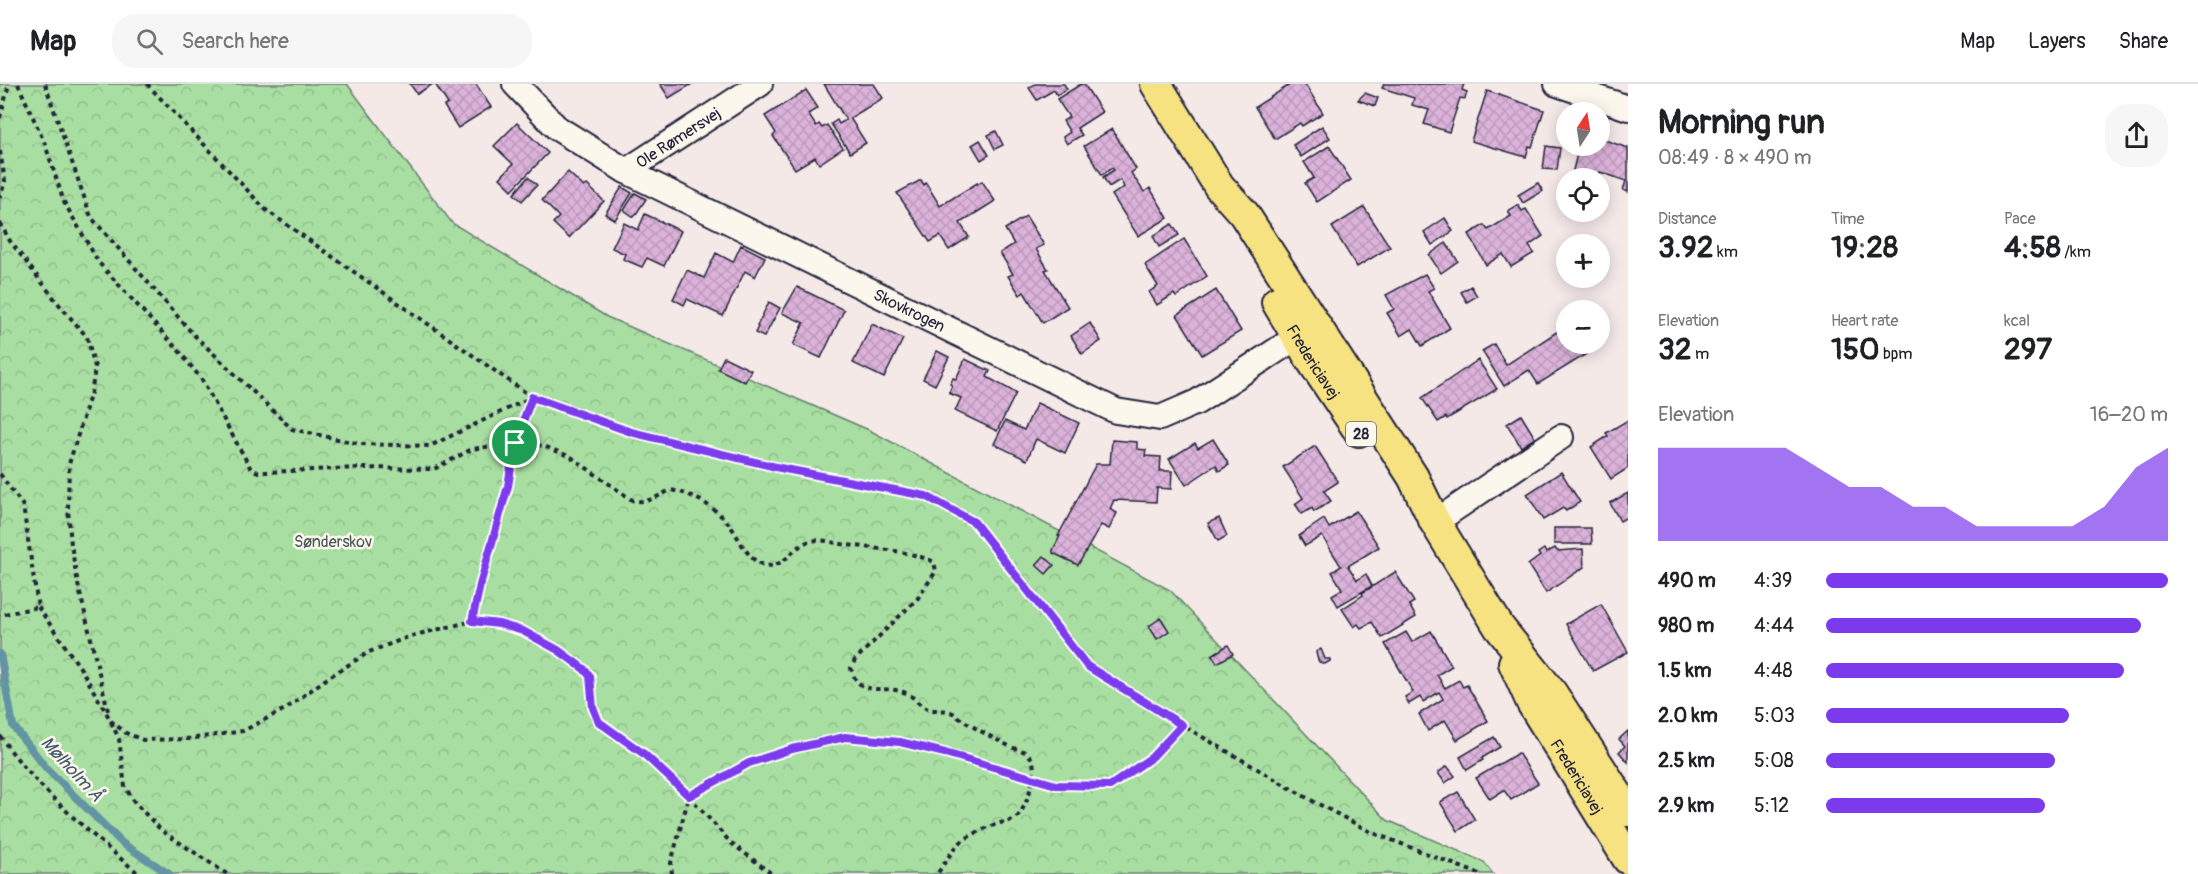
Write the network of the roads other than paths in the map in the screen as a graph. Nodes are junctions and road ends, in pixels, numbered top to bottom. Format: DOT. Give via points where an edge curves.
graph roads {
  1 [pos="515,84"];
  2 [pos="760,84"];
  3 [pos="1156,84"];
  4 [pos="1557,84"];
  5 [pos="1628,108"];
  6 [pos="626,171"];
  7 [pos="1307,331"];
  8 [pos="1561,437"];
  9 [pos="1436,522"];
  10 [pos="1499,627"];
  11 [pos="1628,811"];
  12 [pos="1628,859"];
  1 -- 6 [label="street, Skovkrogen" via="556,128"];
  2 -- 6 [label="street, Ole Rømersvej"];
  3 -- 7 [label="main road, Fredericiavej / 28" via="1219,186 1244,214"];
  4 -- 5 [label="street"];
  6 -- 7 [label="street, Skovkrogen" via="1116,411 1160,418 1197,402"];
  7 -- 9 [label="main road, Fredericiavej / 28" via="1413,477"];
  8 -- 9 [label="street"];
  9 -- 10 [label="main road, Fredericiavej / 28"];
  10 -- 11 [label="main road, Fredericiavej / 28" via="1551,692"];
  10 -- 12 [label="main road, Fredericiavej / 28" via="1532,703"];
}
